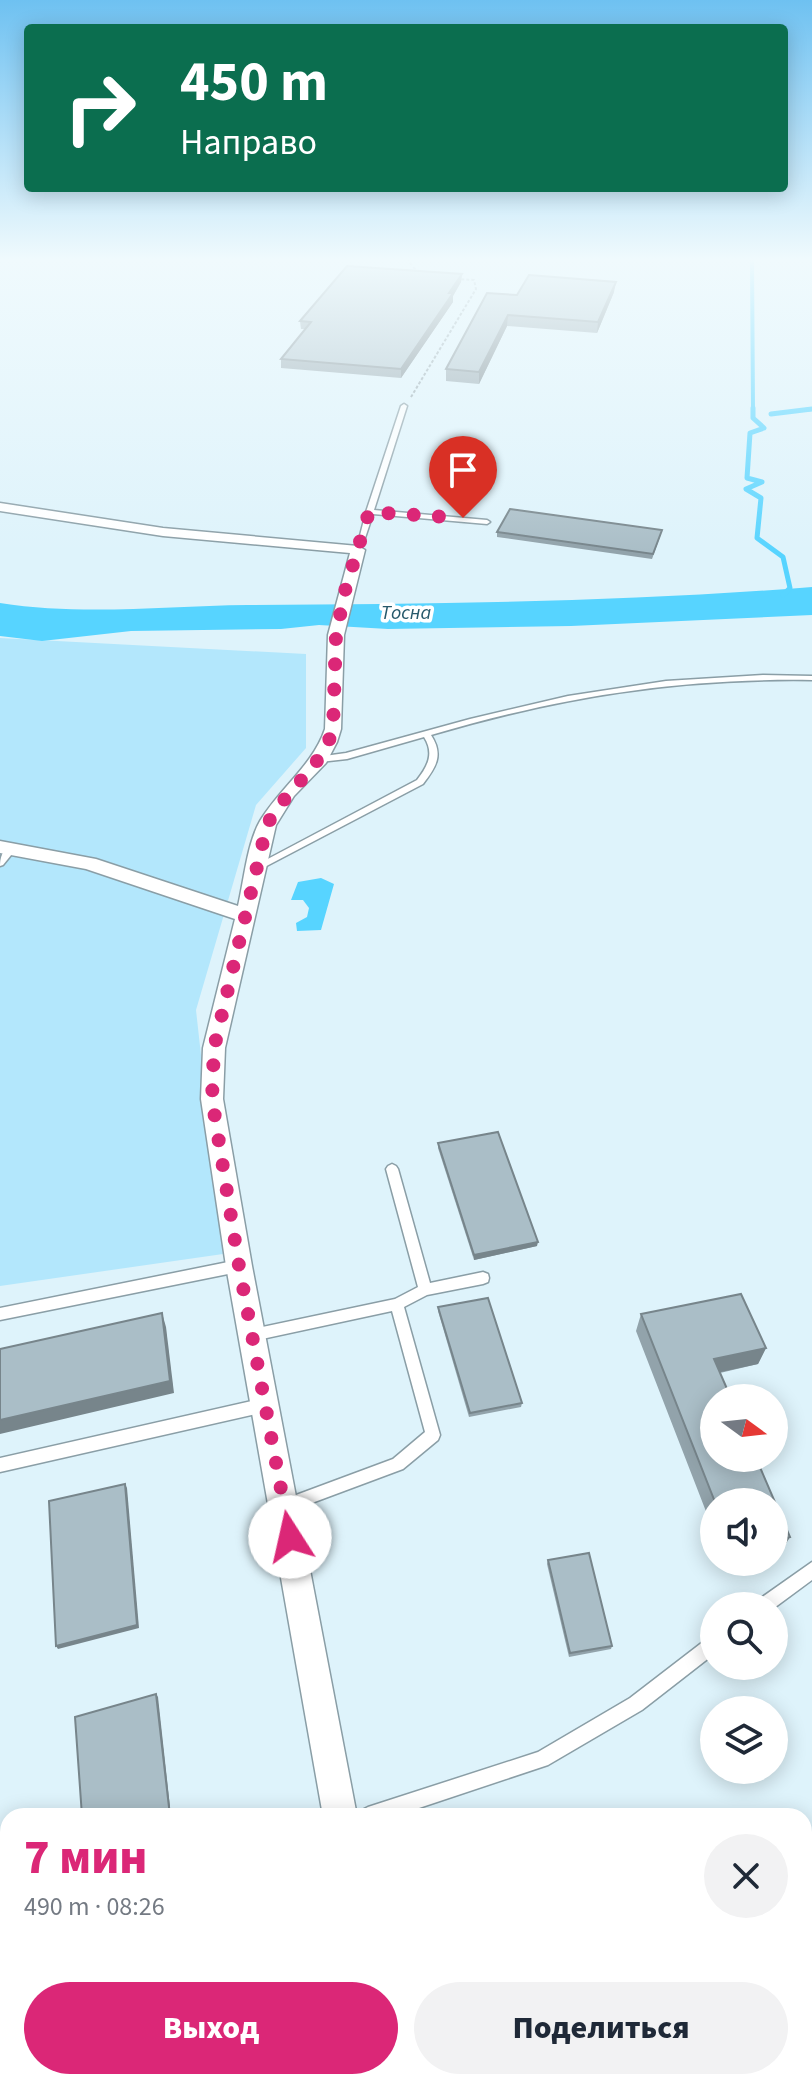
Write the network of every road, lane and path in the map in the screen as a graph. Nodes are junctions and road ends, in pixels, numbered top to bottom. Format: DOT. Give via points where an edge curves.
graph roads {
  1 [pos="437,356"];
  2 [pos="404,406"];
  3 [pos="0,507"];
  4 [pos="369,512"];
  5 [pos="487,522"];
  6 [pos="358,550"];
  7 [pos="812,678"];
  8 [pos="426,734"];
  9 [pos="320,759"];
  10 [pos="4,853"];
  11 [pos="254,869"];
  12 [pos="244,915"];
  13 [pos="392,1169"];
  14 [pos="239,1266"];
  15 [pos="483,1278"];
  16 [pos="425,1290"];
  17 [pos="397,1304"];
  18 [pos="0,1314"];
  19 [pos="253,1335"];
  20 [pos="266,1405"];
  21 [pos="0,1465"];
  22 [pos="285,1506"];
  23 [pos="812,1570"];
  24 [pos="783,1592"];
  25 [pos="700,1655"];
  26 [pos="339,1808"];
  27 [pos="392,1808"];
  1 -- 2 [label="path"];
  2 -- 4 [label="lane"];
  3 -- 6 [label="street" via="163,532"];
  4 -- 5 [label="lane"];
  4 -- 6 [label="lane"];
  6 -- 9 [label="street" via="336,635 333,729"];
  7 -- 8 [label="lane" via="758,675 588,695"];
  8 -- 9 [label="lane"];
  8 -- 11 [label="lane" via="433,765 420,782"];
  9 -- 11 [label="street" via="275,809"];
  10 -- 12 [label="street" via="114,870"];
  11 -- 12 [label="street"];
  12 -- 14 [label="street" via="214,1048 212,1099"];
  13 -- 16 [label="lane"];
  14 -- 18 [label="lane"];
  14 -- 19 [label="street"];
  15 -- 16 [label="lane"];
  16 -- 17 [label="lane"];
  17 -- 19 [label="lane"];
  17 -- 22 [label="lane" via="433,1435 398,1464"];
  19 -- 20 [label="street"];
  20 -- 21 [label="lane"];
  20 -- 22 [label="street"];
  22 -- 26 [label="street"];
  23 -- 24 [label="lane"];
  25 -- 27 [label="lane" via="636,1704 542,1759"];
}
